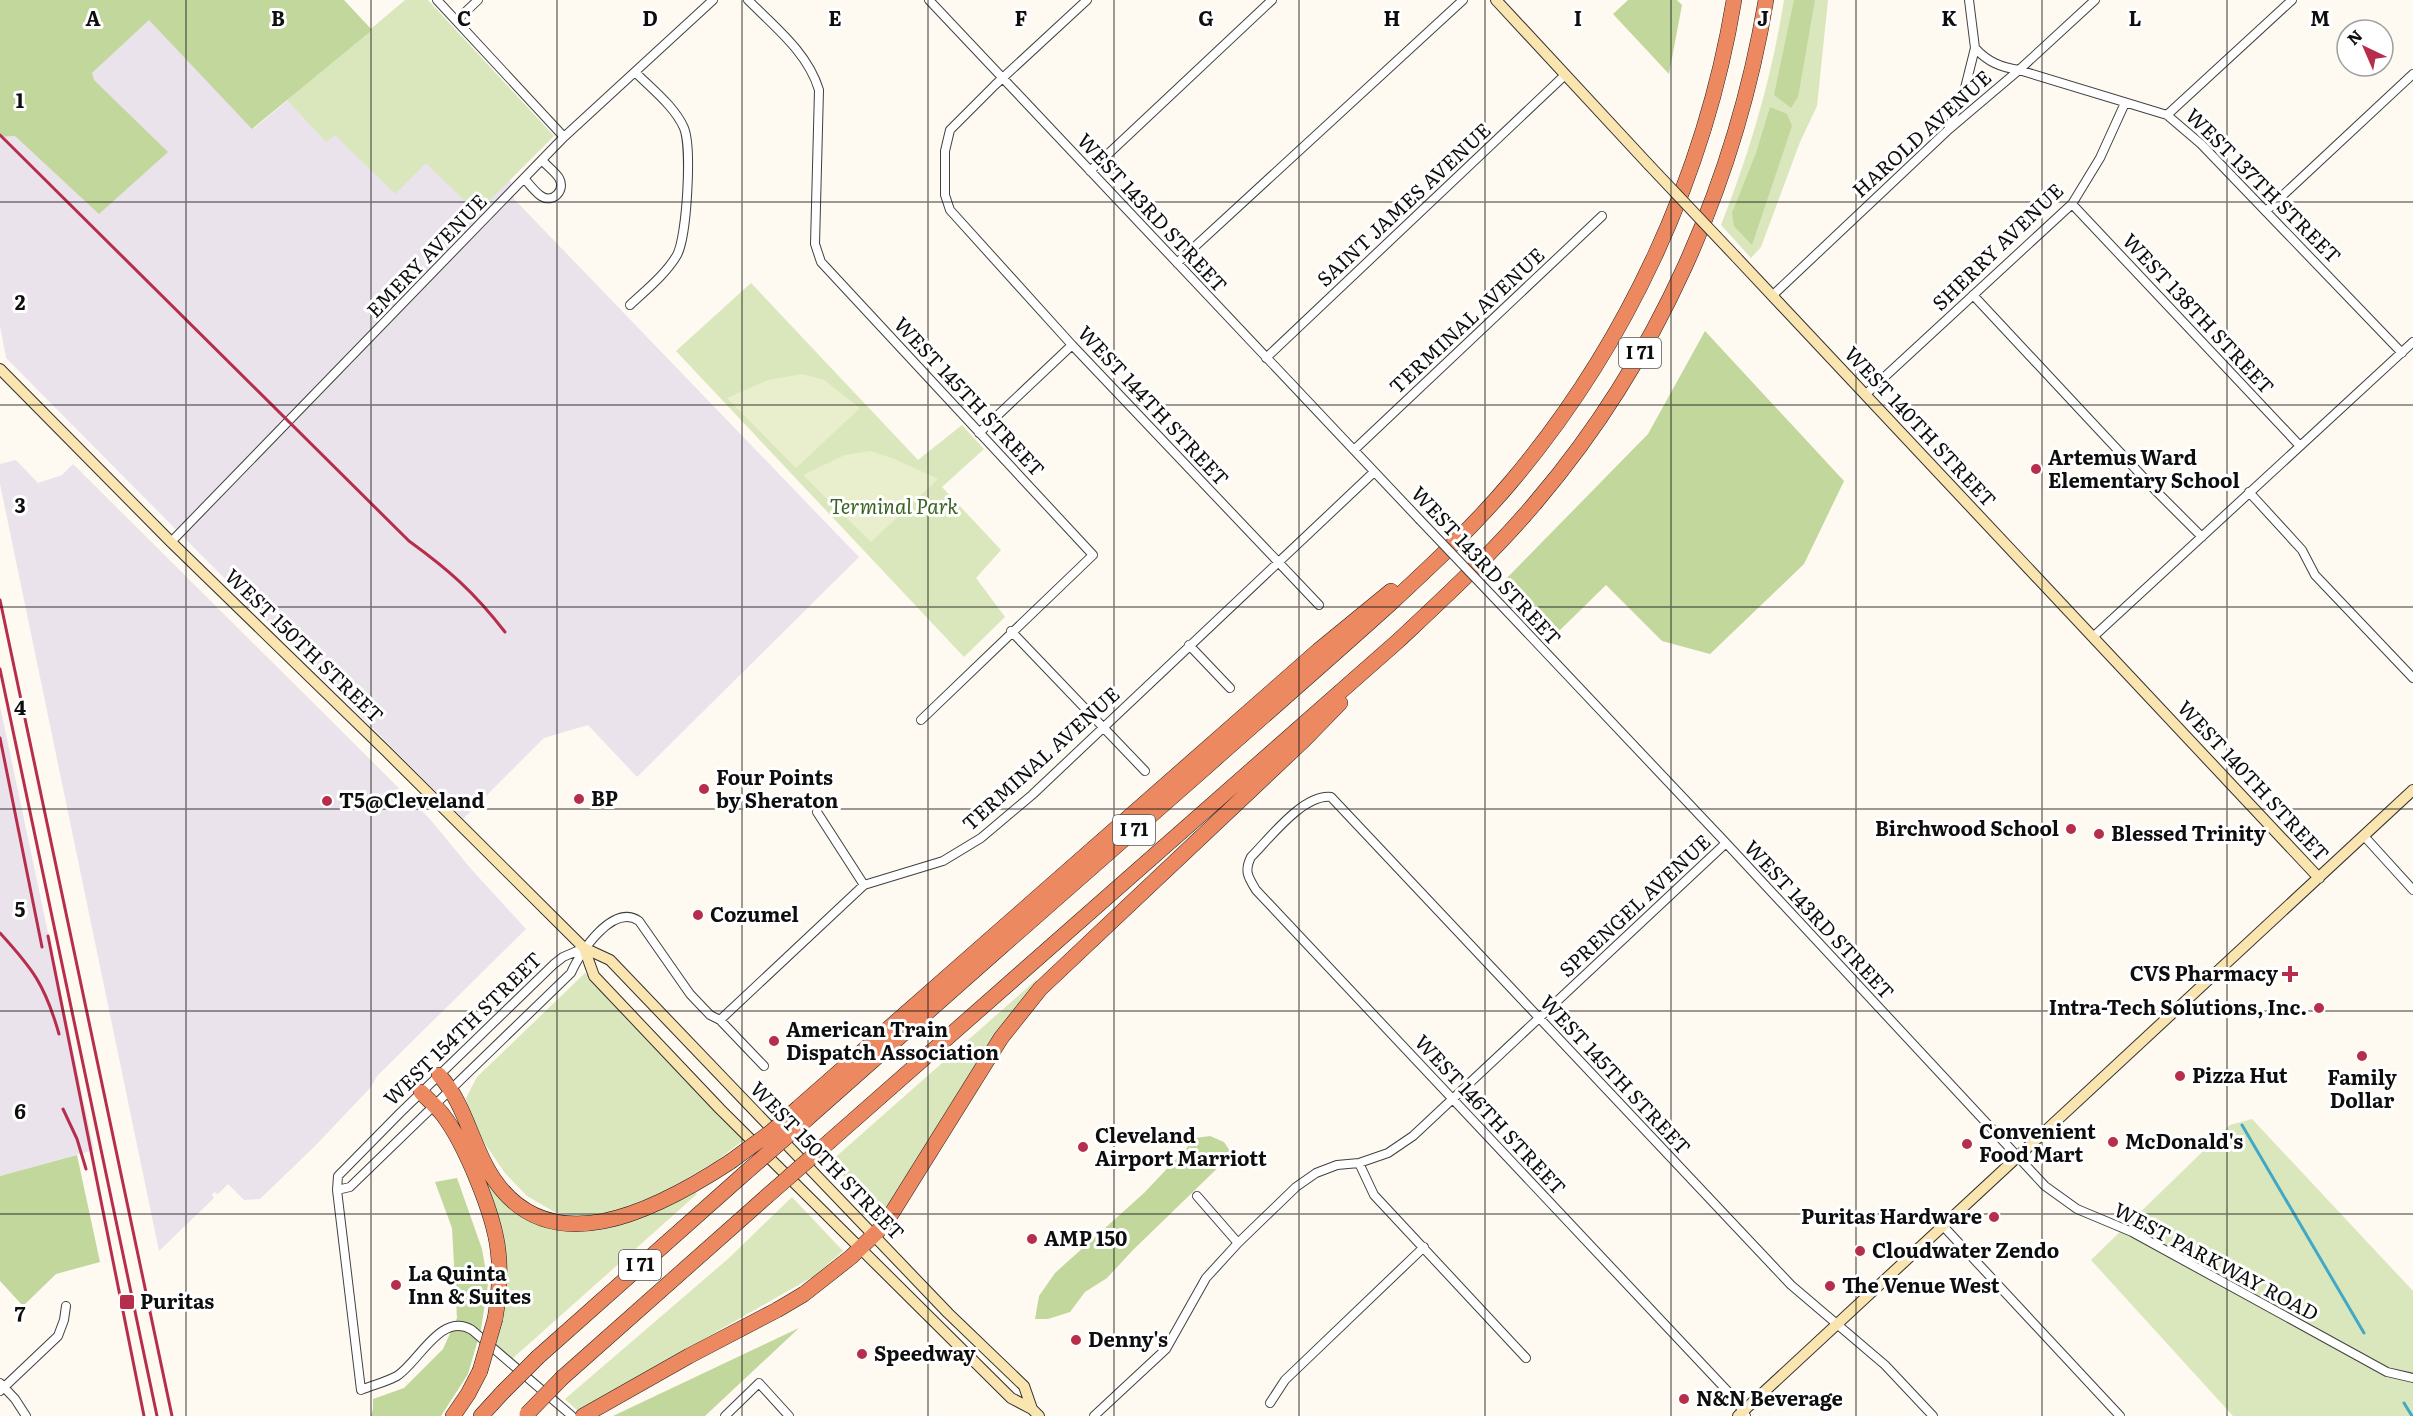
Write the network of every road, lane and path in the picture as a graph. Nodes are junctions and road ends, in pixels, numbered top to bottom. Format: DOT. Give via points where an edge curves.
graph roads {
  1 [pos="437,0"];
  2 [pos="478,0"];
  3 [pos="713,0"];
  4 [pos="748,0"];
  5 [pos="929,0"];
  6 [pos="1087,0"];
  7 [pos="1272,0"];
  8 [pos="1463,0"];
  9 [pos="1496,0"];
  10 [pos="1734,0"];
  11 [pos="1766,0"];
  12 [pos="1970,0"];
  13 [pos="2095,0"];
  14 [pos="2292,0"];
  15 [pos="457,20"];
  16 [pos="1975,48"];
  17 [pos="2019,70"];
  18 [pos="636,73"];
  19 [pos="2413,74"];
  20 [pos="1565,75"];
  21 [pos="1002,78"];
  22 [pos="2125,103"];
  23 [pos="2167,115"];
  24 [pos="1947,131"];
  25 [pos="564,137"];
  26 [pos="542,160"];
  27 [pos="1090,171"];
  28 [pos="524,178"];
  29 [pos="2072,204"];
  30 [pos="2266,211"];
  31 [pos="1602,216"];
  32 [pos="1177,263"];
  33 [pos="1773,295"];
  34 [pos="1973,295"];
  35 [pos="630,305"];
  36 [pos="2413,342"];
  37 [pos="1072,345"];
  38 [pos="2402,352"];
  39 [pos="1266,358"];
  40 [pos="0,369"];
  41 [pos="1866,394"];
  42 [pos="979,433"];
  43 [pos="2300,446"];
  44 [pos="1354,450"];
  45 [pos="1374,472"];
  46 [pos="2249,492"];
  47 [pos="2202,537"];
  48 [pos="171,542"];
  49 [pos="1278,562"];
  50 [pos="1318,605"];
  51 [pos="1011,631"];
  52 [pos="2093,638"];
  53 [pos="1398,640"];
  54 [pos="1189,645"];
  55 [pos="2413,678"];
  56 [pos="1230,688"];
  57 [pos="921,720"];
  58 [pos="1103,727"];
  59 [pos="1145,771"];
  60 [pos="2413,790"];
  61 [pos="817,812"];
  62 [pos="1275,832"];
  63 [pos="2364,836"];
  64 [pos="1726,843"];
  65 [pos="2319,878"];
  66 [pos="864,885"];
  67 [pos="2413,890"];
  68 [pos="584,948"];
  69 [pos="1538,1017"];
  70 [pos="720,1020"];
  71 [pos="764,1066"];
  72 [pos="439,1075"];
  73 [pos="452,1089"];
  74 [pos="421,1092"];
  75 [pos="1452,1099"];
  76 [pos="434,1105"];
  77 [pos="803,1113"];
  78 [pos="2017,1156"];
  79 [pos="1359,1163"];
  80 [pos="336,1190"];
  81 [pos="1197,1196"];
  82 [pos="1944,1227"];
  83 [pos="872,1236"];
  84 [pos="1238,1243"];
  85 [pos="1424,1247"];
  86 [pos="860,1248"];
  87 [pos="66,1306"];
  88 [pos="1838,1324"];
  89 [pos="1526,1358"];
  90 [pos="2413,1378"];
  91 [pos="1,1387"];
  92 [pos="1270,1402"];
  93 [pos="1036,1413"];
  94 [pos="526,1415"];
  95 [pos="1742,1415"];
  96 [pos="26,1416"];
  97 [pos="453,1416"];
  98 [pos="481,1416"];
  99 [pos="572,1416"];
  100 [pos="583,1416"];
  101 [pos="725,1416"];
  102 [pos="789,1416"];
  103 [pos="1094,1416"];
  104 [pos="1932,1416"];
  105 [pos="2120,1416"];
  1 -- 15 [label="street"];
  2 -- 15 [label="street"];
  3 -- 18 [label="street, EMERY AVENUE"];
  4 -- 42 [label="street, WEST 145TH STREET" via="814,72 819,90 815,244 821,262"];
  5 -- 21 [label="street, WEST 143RD STREET"];
  6 -- 21 [label="street, WEST 144TH STREET"];
  7 -- 27 [label="street"];
  8 -- 32 [label="street"];
  9 -- 20 [label="street, WEST 140TH STREET"];
  10 -- 77 [label="highway, I 71" via="1707,119 1645,276 1570,405 1511,482 1457,540 1350,623"];
  11 -- 53 [label="highway, I 71" via="1726,165 1699,235 1658,322 1598,420 1536,502 1480,563"];
  12 -- 16 [label="street"];
  13 -- 17 [label="street, HAROLD AVENUE"];
  14 -- 23 [label="street"];
  15 -- 25 [label="street"];
  16 -- 17 [label="street, WEST 137TH STREET" via="1999,67"];
  16 -- 24 [label="street" via="1964,92"];
  17 -- 22 [label="street, WEST 137TH STREET"];
  17 -- 24 [label="street, HAROLD AVENUE"];
  18 -- 25 [label="street, EMERY AVENUE"];
  18 -- 35 [label="street" via="673,111 684,128 688,146 685,228 677,254"];
  19 -- 30 [label="street"];
  20 -- 33 [label="street, WEST 140TH STREET, bridge"];
  20 -- 39 [label="street, SAINT JAMES AVENUE"];
  21 -- 27 [label="street, WEST 143RD STREET"];
  21 -- 37 [label="street, WEST 144TH STREET" via="950,130 945,151 945,195 950,210 965,228"];
  22 -- 23 [label="street, WEST 137TH STREET"];
  22 -- 29 [label="street, SHERRY AVENUE" via="2100,158"];
  23 -- 30 [label="street, WEST 137TH STREET"];
  24 -- 33 [label="street, HAROLD AVENUE"];
  25 -- 26 [label="street, EMERY AVENUE"];
  26 -- 28 [label="street, EMERY AVENUE"];
  26 -- 28 [label="street" via="560,179 557,195 541,196"];
  27 -- 32 [label="street, WEST 143RD STREET"];
  28 -- 48 [label="street, EMERY AVENUE"];
  29 -- 34 [label="street, SHERRY AVENUE"];
  29 -- 43 [label="street, WEST 138TH STREET"];
  30 -- 38 [label="street, WEST 137TH STREET"];
  31 -- 44 [label="street, TERMINAL AVENUE"];
  32 -- 39 [label="street, WEST 143RD STREET"];
  33 -- 41 [label="street, WEST 140TH STREET"];
  34 -- 41 [label="street, SHERRY AVENUE"];
  34 -- 47 [label="street"];
  36 -- 38 [label="street"];
  37 -- 42 [label="street"];
  37 -- 49 [label="street, WEST 144TH STREET"];
  38 -- 43 [label="street"];
  39 -- 44 [label="street, WEST 143RD STREET"];
  40 -- 48 [label="street, WEST 150TH STREET"];
  41 -- 52 [label="street, WEST 140TH STREET"];
  42 -- 51 [label="street, WEST 145TH STREET" via="1093,555"];
  43 -- 46 [label="street"];
  44 -- 45 [label="street, WEST 143RD STREET"];
  45 -- 49 [label="street, TERMINAL AVENUE"];
  45 -- 64 [label="street, WEST 143RD STREET, bridge"];
  46 -- 47 [label="street"];
  46 -- 55 [label="street" via="2302,550 2315,575"];
  47 -- 52 [label="street"];
  48 -- 68 [label="street, WEST 150TH STREET"];
  49 -- 50 [label="street, WEST 144TH STREET"];
  49 -- 54 [label="street, TERMINAL AVENUE"];
  51 -- 57 [label="street"];
  51 -- 58 [label="street"];
  52 -- 65 [label="street, WEST 140TH STREET"];
  53 -- 83 [label="highway" via="1305,739 1040,989 1001,1038 885,1224"];
  53 -- 94 [label="highway, I 71, bridge" via="562,1378"];
  54 -- 56 [label="street"];
  54 -- 58 [label="street, TERMINAL AVENUE"];
  58 -- 59 [label="street"];
  58 -- 66 [label="street, TERMINAL AVENUE" via="981,838 943,861"];
  60 -- 63 [label="street"];
  61 -- 66 [label="street"];
  62 -- 69 [label="street, WEST 145TH STREET" via="1301,807 1321,796 1331,797"];
  62 -- 75 [label="street, WEST 146TH STREET" via="1247,866 1247,875 1256,890"];
  63 -- 65 [label="street"];
  63 -- 67 [label="street"];
  64 -- 69 [label="street, SPRENGEL AVENUE"];
  64 -- 78 [label="street, WEST 143RD STREET"];
  65 -- 78 [label="street"];
  66 -- 70 [label="street, TERMINAL AVENUE"];
  68 -- 70 [label="street" via="611,922 620,917 634,918 690,994"];
  68 -- 72 [label="street, WEST 154TH STREET" via="554,964"];
  68 -- 73 [label="street, WEST 154TH STREET" via="572,973"];
  68 -- 83 [label="street, WEST 150TH STREET" via="610,960"];
  68 -- 86 [label="street, WEST 150TH STREET" via="594,976"];
  69 -- 75 [label="street, SPRENGEL AVENUE"];
  69 -- 88 [label="street, WEST 145TH STREET" via="1791,1285"];
  70 -- 71 [label="street, WEST 150TH STREET"];
  72 -- 73 [label="highway"];
  72 -- 74 [label="street, WEST 154TH STREET"];
  73 -- 76 [label="street, WEST 154TH STREET"];
  73 -- 77 [label="highway, bridge" via="500,1187 516,1203 537,1215 576,1225 619,1219 650,1207 730,1162"];
  74 -- 76 [label="highway"];
  74 -- 80 [label="street, WEST 154TH STREET" via="338,1176"];
  75 -- 79 [label="street, SPRENGEL AVENUE" via="1413,1136 1388,1153"];
  75 -- 95 [label="street, WEST 146TH STREET" via="1728,1392"];
  76 -- 80 [label="street, WEST 154TH STREET" via="350,1187"];
  76 -- 97 [label="highway, bridge" via="449,1124 480,1189 496,1235 500,1270 495,1319 480,1371"];
  77 -- 98 [label="highway, I 71, bridge" via="744,1174 538,1357"];
  78 -- 82 [label="street"];
  78 -- 90 [label="street, WEST PARKWAY ROAD" via="2045,1186 2077,1209 2132,1232 2387,1372"];
  79 -- 84 [label="street, SPRENGEL AVENUE" via="1316,1173"];
  79 -- 85 [label="street" via="1374,1195"];
  80 -- 99 [label="street" via="361,1390 397,1375 440,1333 460,1326 472,1330"];
  81 -- 84 [label="street"];
  82 -- 88 [label="street"];
  82 -- 105 [label="street"];
  83 -- 86 [label="highway"];
  83 -- 93 [label="street, WEST 150TH STREET" via="1024,1386"];
  84 -- 103 [label="street, SPRENGEL AVENUE" via="1206,1278 1166,1349"];
  85 -- 89 [label="street"];
  85 -- 92 [label="street" via="1284,1380"];
  86 -- 93 [label="street, WEST 150TH STREET" via="1011,1398"];
  86 -- 100 [label="highway" via="786,1305"];
  87 -- 91 [label="street" via="58,1336"];
  88 -- 95 [label="street"];
  88 -- 104 [label="street, WEST 145TH STREET" via="1886,1365"];
  91 -- 96 [label="street"];
  101 -- 102 [label="street" via="759,1383"];
}
